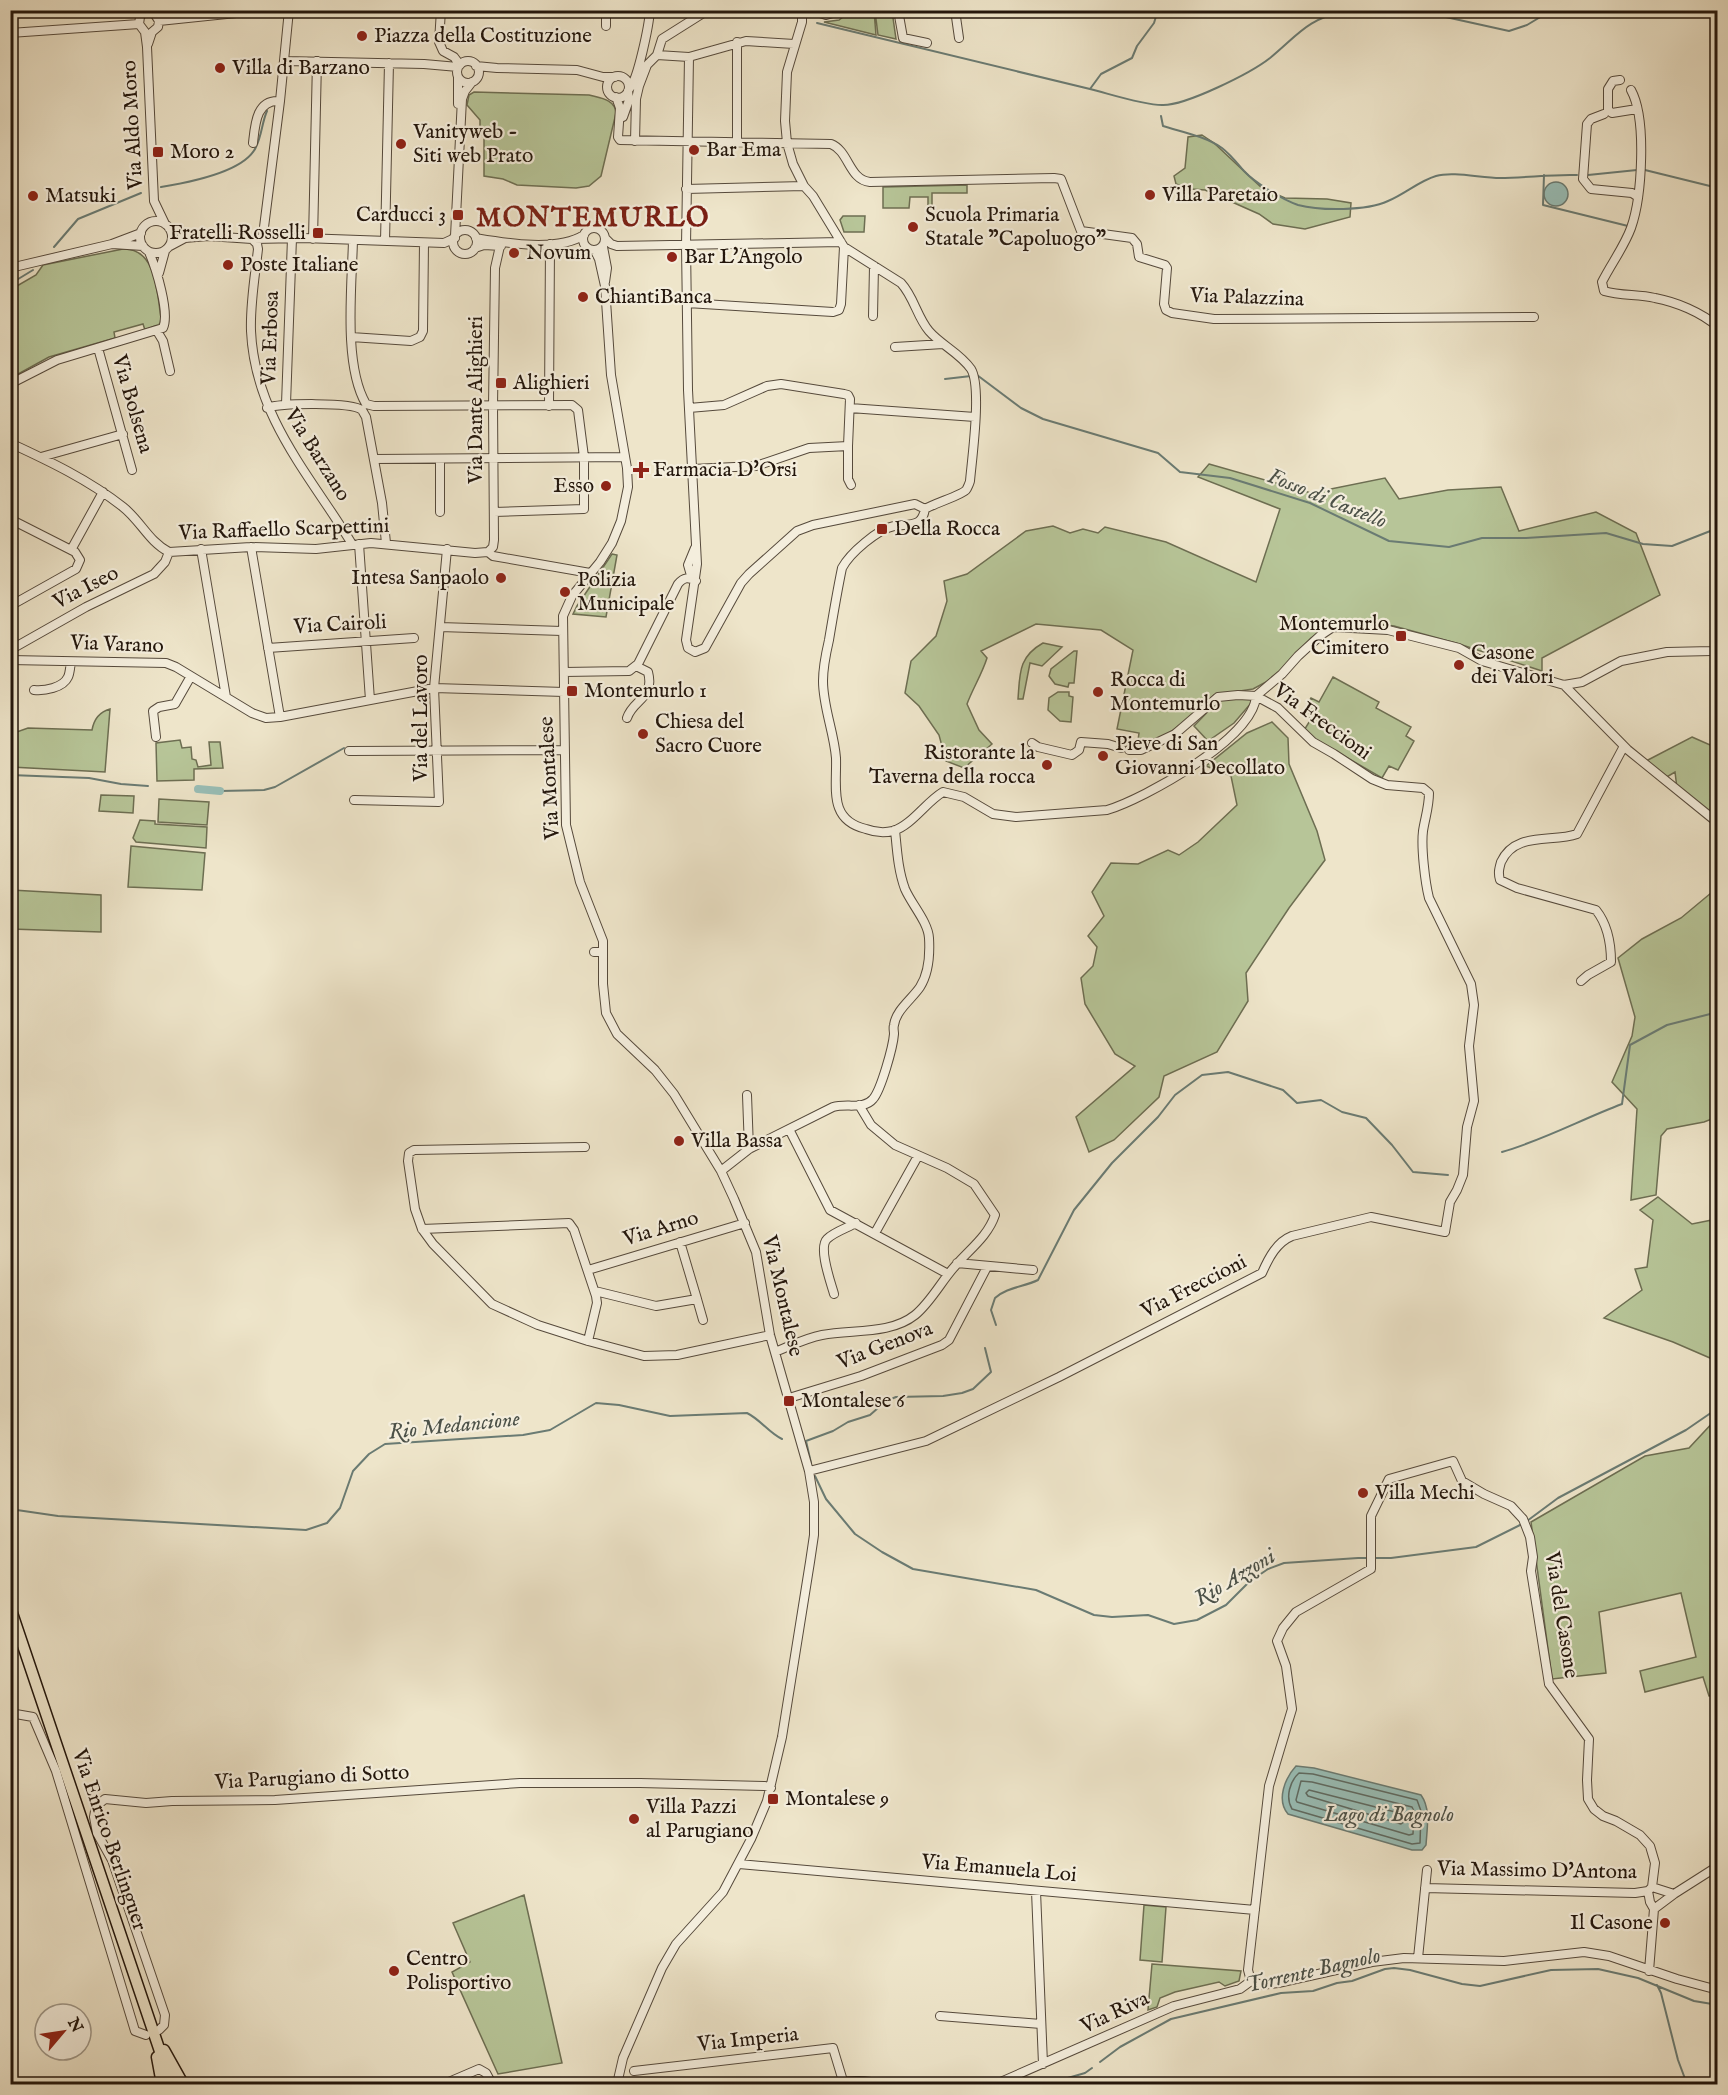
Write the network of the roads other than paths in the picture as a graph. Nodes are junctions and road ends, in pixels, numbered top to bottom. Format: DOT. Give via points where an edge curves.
graph roads {
  1 [pos="265,10"];
  2 [pos="289,10"];
  3 [pos="441,10"];
  4 [pos="606,10"];
  5 [pos="650,10"];
  6 [pos="802,10"];
  7 [pos="811,10"];
  8 [pos="843,10"];
  9 [pos="898,10"];
  10 [pos="955,10"];
  11 [pos="147,11"];
  12 [pos="255,11"];
  13 [pos="704,11"];
  14 [pos="159,21"];
  15 [pos="139,24"];
  16 [pos="606,26"];
  17 [pos="148,32"];
  18 [pos="10,33"];
  19 [pos="959,38"];
  20 [pos="440,42"];
  21 [pos="737,42"];
  22 [pos="927,43"];
  23 [pos="794,44"];
  24 [pos="657,55"];
  25 [pos="689,57"];
  26 [pos="285,61"];
  27 [pos="317,62"];
  28 [pos="639,62"];
  29 [pos="389,63"];
  30 [pos="432,65"];
  31 [pos="459,66"];
  32 [pos="588,73"];
  33 [pos="475,74"];
  34 [pos="458,77"];
  35 [pos="619,77"];
  36 [pos="1620,80"];
  37 [pos="608,88"];
  38 [pos="628,90"];
  39 [pos="1631,90"];
  40 [pos="616,97"];
  41 [pos="280,101"];
  42 [pos="1638,109"];
  43 [pos="1604,114"];
  44 [pos="621,123"];
  45 [pos="459,135"];
  46 [pos="635,141"];
  47 [pos="687,142"];
  48 [pos="253,143"];
  49 [pos="737,143"];
  50 [pos="787,143"];
  51 [pos="804,186"];
  52 [pos="686,189"];
  53 [pos="1638,197"];
  54 [pos="154,201"];
  55 [pos="458,204"];
  56 [pos="167,226"];
  57 [pos="143,229"];
  58 [pos="464,231"];
  59 [pos="263,235"];
  60 [pos="584,235"];
  61 [pos="196,236"];
  62 [pos="229,237"];
  63 [pos="455,237"];
  64 [pos="291,238"];
  65 [pos="313,238"];
  66 [pos="476,238"];
  67 [pos="252,239"];
  68 [pos="353,240"];
  69 [pos="385,241"];
  70 [pos="424,243"];
  71 [pos="444,243"];
  72 [pos="512,243"];
  73 [pos="112,244"];
  74 [pos="550,244"];
  75 [pos="843,244"];
  76 [pos="686,245"];
  77 [pos="500,246"];
  78 [pos="598,246"];
  79 [pos="168,248"];
  80 [pos="476,248"];
  81 [pos="146,249"];
  82 [pos="456,249"];
  83 [pos="10,266"];
  84 [pos="874,266"];
  85 [pos="159,273"];
  86 [pos="687,303"];
  87 [pos="873,316"];
  88 [pos="1534,317"];
  89 [pos="1718,327"];
  90 [pos="157,331"];
  91 [pos="351,337"];
  92 [pos="944,344"];
  93 [pos="895,347"];
  94 [pos="98,348"];
  95 [pos="170,371"];
  96 [pos="10,384"];
  97 [pos="359,389"];
  98 [pos="286,404"];
  99 [pos="351,406"];
  100 [pos="374,406"];
  101 [pos="493,406"];
  102 [pos="549,406"];
  103 [pos="267,408"];
  104 [pos="689,408"];
  105 [pos="850,408"];
  106 [pos="366,417"];
  107 [pos="975,417"];
  108 [pos="123,434"];
  109 [pos="10,443"];
  110 [pos="848,446"];
  111 [pos="41,457"];
  112 [pos="493,457"];
  113 [pos="584,457"];
  114 [pos="625,457"];
  115 [pos="374,459"];
  116 [pos="440,459"];
  117 [pos="692,469"];
  118 [pos="132,470"];
  119 [pos="851,485"];
  120 [pos="103,492"];
  121 [pos="925,509"];
  122 [pos="440,512"];
  123 [pos="494,512"];
  124 [pos="10,519"];
  125 [pos="386,543"];
  126 [pos="355,544"];
  127 [pos="251,547"];
  128 [pos="201,549"];
  129 [pos="447,549"];
  130 [pos="71,550"];
  131 [pos="170,552"];
  132 [pos="488,552"];
  133 [pos="590,573"];
  134 [pos="694,580"];
  135 [pos="10,606"];
  136 [pos="440,627"];
  137 [pos="562,631"];
  138 [pos="414,639"];
  139 [pos="366,642"];
  140 [pos="1718,647"];
  141 [pos="268,648"];
  142 [pos="10,650"];
  143 [pos="10,660"];
  144 [pos="71,662"];
  145 [pos="636,666"];
  146 [pos="564,672"];
  147 [pos="191,676"];
  148 [pos="1564,685"];
  149 [pos="434,688"];
  150 [pos="34,690"];
  151 [pos="564,692"];
  152 [pos="1256,696"];
  153 [pos="226,697"];
  154 [pos="370,700"];
  155 [pos="280,717"];
  156 [pos="627,718"];
  157 [pos="156,737"];
  158 [pos="1032,742"];
  159 [pos="1624,746"];
  160 [pos="564,750"];
  161 [pos="349,751"];
  162 [pos="438,751"];
  163 [pos="354,800"];
  164 [pos="1718,823"];
  165 [pos="895,830"];
  166 [pos="1581,981"];
  167 [pos="747,1095"];
  168 [pos="859,1105"];
  169 [pos="789,1129"];
  170 [pos="585,1147"];
  171 [pos="749,1149"];
  172 [pos="918,1156"];
  173 [pos="721,1171"];
  174 [pos="745,1223"];
  175 [pos="856,1223"];
  176 [pos="423,1229"];
  177 [pos="875,1233"];
  178 [pos="680,1242"];
  179 [pos="957,1263"];
  180 [pos="987,1267"];
  181 [pos="588,1270"];
  182 [pos="1033,1270"];
  183 [pos="948,1274"];
  184 [pos="595,1291"];
  185 [pos="834,1294"];
  186 [pos="697,1299"];
  187 [pos="703,1320"];
  188 [pos="770,1335"];
  189 [pos="588,1341"];
  190 [pos="775,1353"];
  191 [pos="789,1398"];
  192 [pos="809,1471"];
  193 [pos="10,1607"];
  194 [pos="10,1713"];
  195 [pos="771,1788"];
  196 [pos="739,1864"];
  197 [pos="1718,1866"];
  198 [pos="1427,1870"];
  199 [pos="1425,1888"];
  200 [pos="1650,1889"];
  201 [pos="1036,1891"];
  202 [pos="1674,1894"];
  203 [pos="1654,1909"];
  204 [pos="1255,1910"];
  205 [pos="1418,1958"];
  206 [pos="1649,1971"];
  207 [pos="1251,1981"];
  208 [pos="1718,1990"];
  209 [pos="940,2016"];
  210 [pos="1041,2024"];
  211 [pos="154,2035"];
  212 [pos="1043,2064"];
  213 [pos="634,2071"];
  214 [pos="843,2081"];
  215 [pos="162,2085"];
  216 [pos="171,2085"];
  217 [pos="183,2085"];
  218 [pos="444,2085"];
  219 [pos="492,2085"];
  220 [pos="617,2085"];
  221 [pos="831,2085"];
  222 [pos="886,2085"];
  223 [pos="996,2085"];
  1 -- 12 [label="street"];
  2 -- 26 [label="street"];
  3 -- 20 [label="street"];
  4 -- 16 [label="street"];
  5 -- 28 [label="street"];
  6 -- 23 [label="street"];
  7 -- 8 [label="street" via="826,15"];
  9 -- 22 [label="street" via="903,38"];
  10 -- 19 [label="street"];
  11 -- 14 [label="street"];
  11 -- 15 [label="street"];
  12 -- 14 [label="street"];
  13 -- 24 [label="street" via="662,39"];
  14 -- 17 [label="street, Via Aldo Moro" via="158,27"];
  15 -- 17 [label="street, Via Aldo Moro"];
  15 -- 18 [label="street"];
  17 -- 54 [label="street, Via Aldo Moro"];
  20 -- 30 [label="street"];
  20 -- 31 [label="street" via="443,51 454,57"];
  21 -- 23 [label="street"];
  21 -- 25 [label="street"];
  21 -- 49 [label="street"];
  23 -- 50 [label="street" via="787,72"];
  24 -- 25 [label="street"];
  24 -- 46 [label="street" via="647,65 639,86"];
  25 -- 47 [label="street"];
  26 -- 27 [label="street"];
  26 -- 41 [label="street"];
  27 -- 29 [label="street"];
  27 -- 65 [label="street"];
  28 -- 35 [label="street" via="631,73"];
  28 -- 38 [label="street"];
  29 -- 30 [label="street"];
  29 -- 69 [label="street"];
  30 -- 31 [label="street"];
  31 -- 33 [label="street" via="468,61"];
  31 -- 34 [label="street"];
  32 -- 33 [label="street" via="497,68"];
  32 -- 35 [label="street"];
  32 -- 37 [label="street"];
  33 -- 34 [label="street" via="465,82"];
  33 -- 45 [label="street" via="462,99"];
  34 -- 45 [label="street"];
  35 -- 37 [label="street" via="609,81"];
  35 -- 38 [label="street" via="628,83"];
  36 -- 42 [label="street" via="1613,81 1608,89 1608,110 1612,113"];
  37 -- 40 [label="street"];
  38 -- 40 [label="street" via="622,97"];
  38 -- 44 [label="street"];
  39 -- 42 [label="street"];
  40 -- 44 [label="street"];
  41 -- 48 [label="street" via="267,102 262,108 256,118"];
  41 -- 59 [label="street"];
  42 -- 53 [label="street"];
  43 -- 53 [label="street" via="1587,124 1583,179 1591,189"];
  44 -- 46 [label="street" via="618,139"];
  45 -- 55 [label="street"];
  46 -- 47 [label="street"];
  47 -- 49 [label="street"];
  47 -- 52 [label="street"];
  49 -- 50 [label="street"];
  50 -- 51 [label="street"];
  50 -- 88 [label="street, Via Palazzina" via="837,147 862,182 1061,180 1082,231 1132,238 1139,256 1165,265 1164,304 1172,313 1214,319"];
  51 -- 52 [label="street"];
  51 -- 75 [label="street"];
  52 -- 76 [label="street"];
  53 -- 89 [label="street" via="1630,228 1602,282 1604,291 1667,301 1701,314"];
  54 -- 56 [label="street, Via Aldo Moro"];
  54 -- 57 [label="street, Via Aldo Moro"];
  55 -- 58 [label="street"];
  55 -- 63 [label="street"];
  56 -- 57 [label="street" via="155,221"];
  56 -- 61 [label="street"];
  56 -- 79 [label="street" via="172,236"];
  57 -- 73 [label="street"];
  57 -- 81 [label="street"];
  58 -- 63 [label="street"];
  58 -- 66 [label="street"];
  59 -- 62 [label="street"];
  59 -- 64 [label="street"];
  60 -- 74 [label="street" via="570,242"];
  60 -- 78 [label="street, Via Montalese" via="583,242"];
  60 -- 78 [label="street" via="589,229 603,232"];
  61 -- 62 [label="street"];
  61 -- 79 [label="street"];
  62 -- 67 [label="street"];
  63 -- 71 [label="street"];
  63 -- 82 [label="street"];
  64 -- 65 [label="street"];
  64 -- 67 [label="street"];
  64 -- 98 [label="street, Via Erbosa"];
  65 -- 68 [label="street"];
  66 -- 72 [label="street"];
  66 -- 80 [label="street"];
  67 -- 103 [label="street, Via Barzano" via="258,249 251,336"];
  68 -- 69 [label="street"];
  68 -- 91 [label="street"];
  69 -- 70 [label="street"];
  70 -- 71 [label="street"];
  70 -- 91 [label="street" via="423,332 418,339"];
  71 -- 82 [label="street"];
  72 -- 74 [label="street"];
  72 -- 77 [label="street"];
  73 -- 81 [label="street"];
  73 -- 83 [label="street"];
  74 -- 78 [label="street"];
  74 -- 102 [label="street"];
  75 -- 76 [label="street"];
  75 -- 84 [label="street"];
  75 -- 86 [label="street" via="841,304 833,312"];
  76 -- 78 [label="street"];
  76 -- 86 [label="street"];
  77 -- 80 [label="street"];
  77 -- 101 [label="street, Via Dante Alighieri" via="495,268"];
  78 -- 114 [label="street, Via Montalese" via="607,268 611,375"];
  79 -- 81 [label="street" via="156,254"];
  79 -- 85 [label="street"];
  80 -- 82 [label="street" via="467,254"];
  81 -- 85 [label="street"];
  84 -- 87 [label="street"];
  84 -- 92 [label="street" via="907,289 924,325"];
  85 -- 90 [label="street" via="165,323"];
  86 -- 104 [label="street"];
  90 -- 94 [label="street"];
  90 -- 95 [label="street" via="164,341"];
  91 -- 97 [label="street"];
  92 -- 93 [label="street"];
  92 -- 107 [label="street" via="972,372"];
  94 -- 96 [label="street" via="46,364"];
  94 -- 108 [label="street, Via Bolsena"];
  97 -- 99 [label="street" via="357,404"];
  97 -- 100 [label="street" via="366,404"];
  98 -- 99 [label="street"];
  98 -- 103 [label="street"];
  99 -- 106 [label="street" via="359,407"];
  100 -- 101 [label="street"];
  100 -- 106 [label="street" via="368,408"];
  101 -- 102 [label="street"];
  101 -- 112 [label="street, Via Dante Alighieri"];
  102 -- 113 [label="street" via="572,405 578,410"];
  103 -- 126 [label="street, Via Barzano" via="284,440"];
  104 -- 105 [label="street" via="724,405 781,384 848,395"];
  104 -- 117 [label="street"];
  105 -- 107 [label="street"];
  105 -- 110 [label="street"];
  106 -- 115 [label="street"];
  107 -- 121 [label="street" via="967,490"];
  108 -- 111 [label="street"];
  108 -- 118 [label="street, Via Bolsena"];
  109 -- 111 [label="street, Via Raffaello Scarpettini"];
  110 -- 117 [label="street" via="809,448 756,466"];
  110 -- 119 [label="street"];
  111 -- 120 [label="street, Via Raffaello Scarpettini"];
  112 -- 113 [label="street"];
  112 -- 116 [label="street"];
  112 -- 123 [label="street, Via Dante Alighieri"];
  113 -- 114 [label="street"];
  113 -- 123 [label="street" via="581,511"];
  114 -- 133 [label="street, Via Montalese" via="628,487 621,521 612,543"];
  115 -- 116 [label="street"];
  115 -- 125 [label="street"];
  116 -- 122 [label="street"];
  117 -- 134 [label="street" via="695,547 688,565"];
  120 -- 130 [label="street"];
  120 -- 131 [label="street, Via Raffaello Scarpettini"];
  121 -- 134 [label="street" via="915,504 797,531 741,583 707,644 695,652 686,645"];
  121 -- 165 [label="street" via="918,522 892,526 847,559 842,568 823,681 842,817 871,831"];
  123 -- 132 [label="street, Via Dante Alighieri" via="493,548"];
  124 -- 130 [label="street"];
  125 -- 126 [label="street, Via Raffaello Scarpettini"];
  125 -- 129 [label="street, Via Raffaello Scarpettini"];
  126 -- 127 [label="street, Via Raffaello Scarpettini" via="316,549"];
  126 -- 139 [label="street"];
  127 -- 128 [label="street, Via Raffaello Scarpettini"];
  127 -- 141 [label="street"];
  128 -- 131 [label="street, Via Raffaello Scarpettini"];
  128 -- 153 [label="street"];
  129 -- 132 [label="street, Via Raffaello Scarpettini"];
  129 -- 136 [label="street, Via del Lavoro"];
  130 -- 135 [label="street" via="79,557 76,568"];
  131 -- 142 [label="street, Via Iseo" via="154,574"];
  132 -- 133 [label="street, Via Raffaello Scarpettini"];
  133 -- 137 [label="street, Via Montalese" via="572,596 563,616"];
  134 -- 145 [label="street" via="684,578 678,584"];
  136 -- 137 [label="street"];
  136 -- 149 [label="street, Via del Lavoro"];
  137 -- 146 [label="street, Via Montalese"];
  138 -- 139 [label="street, Via Cairoli"];
  139 -- 141 [label="street, Via Cairoli"];
  139 -- 154 [label="street"];
  140 -- 148 [label="street" via="1712,651 1667,652 1622,661 1582,682"];
  141 -- 155 [label="street"];
  143 -- 144 [label="street, Via Varano"];
  144 -- 147 [label="street, Via Varano" via="166,663"];
  144 -- 150 [label="street" via="64,682 46,690"];
  145 -- 146 [label="street" via="629,671"];
  145 -- 156 [label="street" via="648,672 650,680 644,699"];
  146 -- 151 [label="street, Via Montalese"];
  147 -- 153 [label="street, Via Varano"];
  147 -- 157 [label="street" via="175,704 153,711"];
  148 -- 152 [label="street" via="1482,661 1460,648 1388,630 1333,627"];
  148 -- 159 [label="street"];
  149 -- 151 [label="street, Via Varano"];
  149 -- 154 [label="street, Via Varano"];
  149 -- 162 [label="street, Via del Lavoro"];
  151 -- 160 [label="street, Via Montalese"];
  152 -- 158 [label="street" via="1218,697 1175,734 1141,750 1081,742 1072,755"];
  152 -- 165 [label="street" via="1241,727 1195,765 1121,806 1016,818 993,814 964,797 943,792"];
  152 -- 192 [label="street, Via Freccioni" via="1278,708 1313,742 1372,779 1387,785 1423,788 1429,793 1423,834 1426,887 1471,984 1474,1005 1469,1046 1474,1101 1467,1127 1463,1175 1450,1202 1445,1232 1371,1217 1292,1236 1283,1240 1262,1273 1059,1377 926,1441"];
  153 -- 155 [label="street, Via Varano" via="257,716"];
  154 -- 155 [label="street, Via Varano"];
  159 -- 164 [label="street"];
  159 -- 166 [label="street" via="1577,834 1526,840 1511,849 1498,873 1500,880 1517,888 1596,910 1600,915 1608,933 1611,962"];
  160 -- 162 [label="street"];
  160 -- 173 [label="street, Via Montalese" via="567,825 580,882 602,936 598,952 610,1023 666,1082"];
  161 -- 162 [label="street"];
  162 -- 163 [label="street, Via del Lavoro" via="439,802"];
  165 -- 168 [label="street" via="904,887 926,924 928,970 894,1023 888,1062 875,1097"];
  167 -- 171 [label="street"];
  168 -- 169 [label="street" via="838,1105"];
  168 -- 172 [label="street" via="877,1131"];
  169 -- 171 [label="street"];
  169 -- 175 [label="street" via="830,1210"];
  170 -- 176 [label="street" via="411,1151 409,1170 415,1209"];
  171 -- 173 [label="street"];
  172 -- 177 [label="street"];
  172 -- 179 [label="street" via="974,1184 994,1215 984,1236"];
  173 -- 174 [label="street, Via Montalese"];
  174 -- 178 [label="street, Via Arno"];
  174 -- 188 [label="street, Via Montalese" via="756,1252"];
  175 -- 177 [label="street"];
  175 -- 185 [label="street" via="827,1239 823,1251"];
  176 -- 181 [label="street" via="569,1223"];
  176 -- 189 [label="street" via="492,1304 538,1325"];
  177 -- 183 [label="street"];
  178 -- 181 [label="street, Via Arno"];
  178 -- 186 [label="street"];
  179 -- 180 [label="street"];
  179 -- 183 [label="street"];
  180 -- 182 [label="street"];
  180 -- 191 [label="street, Via Genova" via="949,1340 942,1345"];
  181 -- 184 [label="street"];
  183 -- 190 [label="street" via="910,1318 879,1329 819,1335"];
  184 -- 186 [label="street" via="656,1306"];
  184 -- 189 [label="street" via="597,1303"];
  186 -- 187 [label="street"];
  188 -- 189 [label="street" via="677,1355 644,1356"];
  188 -- 190 [label="street, Via Montalese"];
  190 -- 191 [label="street, Via Montalese"];
  191 -- 192 [label="street, Via Montalese"];
  192 -- 195 [label="street, Via Montalese" via="814,1535"];
  193 -- 211 [label="main road, Via Enrico Berlinguer"];
  194 -- 211 [label="street" via="33,1717 37,1725 56,1771 135,2031"];
  195 -- 196 [label="street, Via Montalese"];
  195 -- 211 [label="street, Via Parugiano di Sotto" via="520,1784 275,1800 146,1803 105,1799 96,1806 97,1833 112,1860 165,2014 164,2025"];
  196 -- 201 [label="street, Via Emanuela Loi"];
  196 -- 220 [label="street, Via Montalese" via="723,1892 676,1944 662,1968 623,2058"];
  197 -- 202 [label="street"];
  198 -- 199 [label="street"];
  199 -- 200 [label="street, Via Massimo D'Antona" via="1623,1892"];
  199 -- 205 [label="street"];
  200 -- 202 [label="street, Via Massimo D'Antona"];
  200 -- 203 [label="street, Via del Casone"];
  200 -- 204 [label="street, Via del Casone" via="1654,1863 1650,1846 1640,1835 1594,1809 1588,1799 1589,1739 1550,1684 1526,1523 1511,1506 1462,1481 1453,1461 1389,1479 1371,1516 1371,1569 1296,1611 1277,1641 1286,1666 1292,1709 1269,1786"];
  201 -- 204 [label="street, Via Emanuela Loi"];
  201 -- 210 [label="street"];
  202 -- 203 [label="street"];
  203 -- 206 [label="street, Via del Casone"];
  204 -- 207 [label="street" via="1248,1970"];
  205 -- 206 [label="street" via="1504,1961 1584,1952 1609,1956"];
  205 -- 207 [label="street" via="1372,1962 1278,1983"];
  206 -- 208 [label="street"];
  207 -- 212 [label="street, Via Riva" via="1240,1989 1174,2006"];
  209 -- 210 [label="street"];
  210 -- 212 [label="street"];
  211 -- 215 [label="main road"];
  211 -- 216 [label="main road, Via Enrico Berlinguer"];
  211 -- 217 [label="main road"];
  212 -- 223 [label="street, Via Riva"];
  213 -- 214 [label="street, Via Imperia" via="833,2048"];
  214 -- 221 [label="street"];
  214 -- 222 [label="street"];
  218 -- 219 [label="street" via="479,2069"];
}
